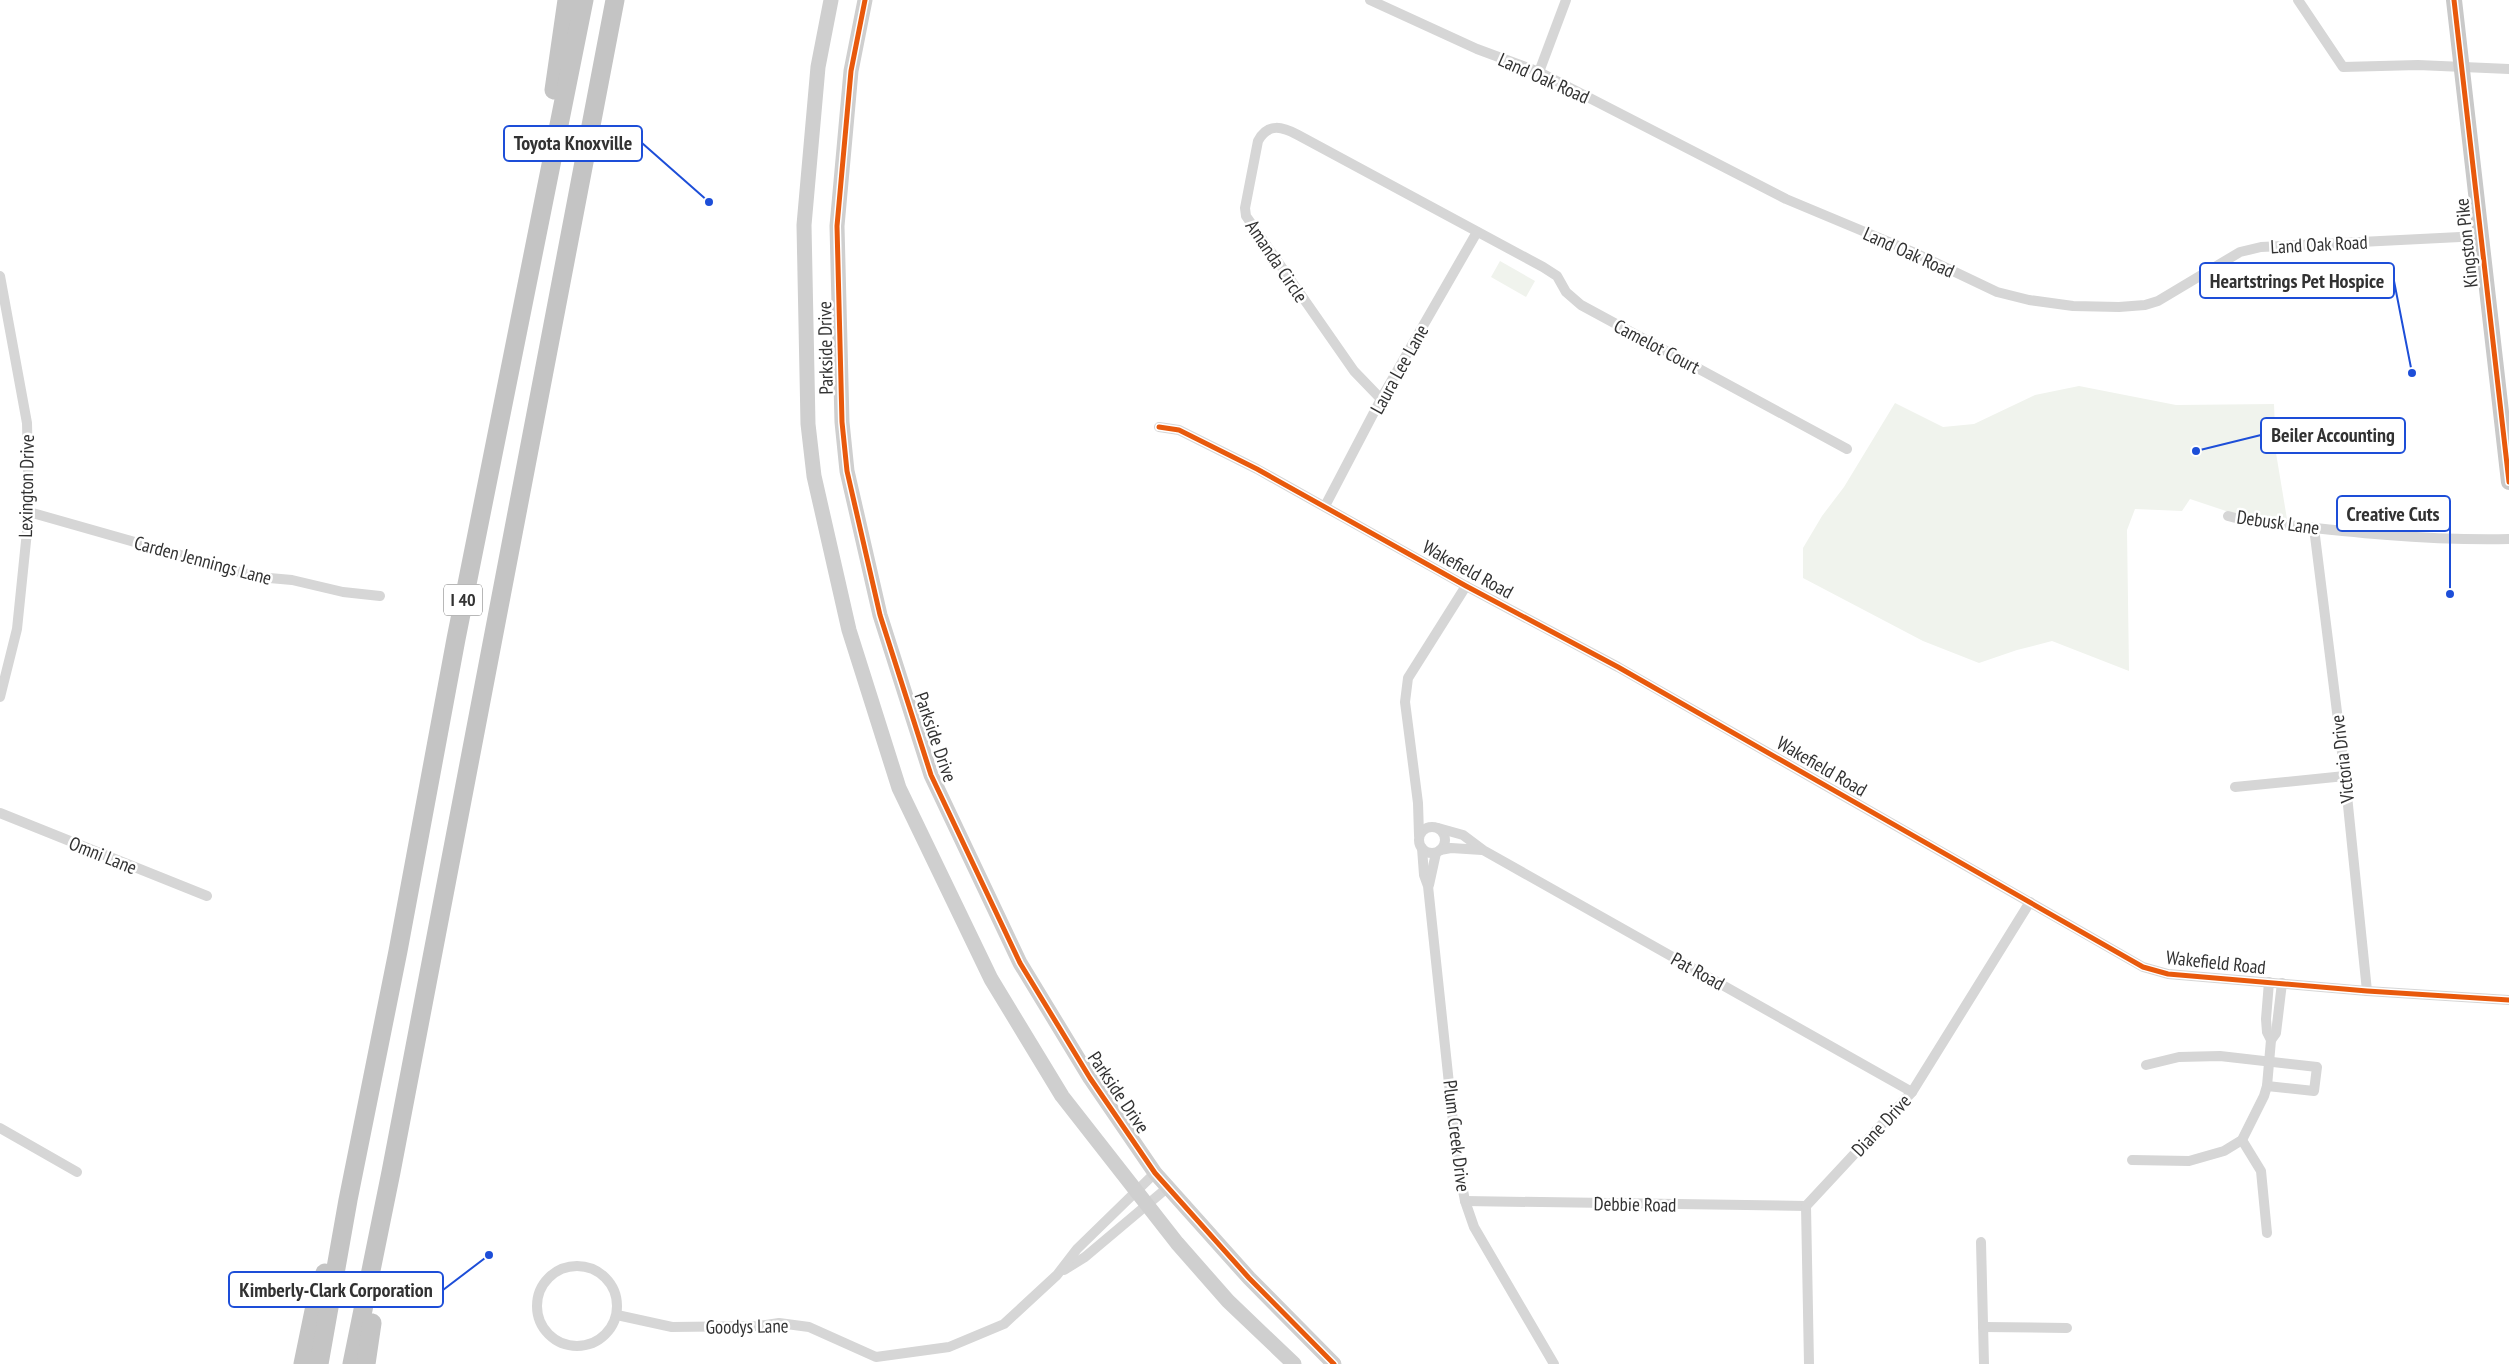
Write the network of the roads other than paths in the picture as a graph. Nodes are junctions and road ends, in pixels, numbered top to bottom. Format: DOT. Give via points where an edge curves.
graph roads {
  1 [pos="567,0"];
  2 [pos="584,0"];
  3 [pos="615,0"];
  4 [pos="831,0"];
  5 [pos="865,0"];
  6 [pos="1370,0"];
  7 [pos="1566,0"];
  8 [pos="2298,0"];
  9 [pos="2454,0"];
  10 [pos="2461,66"];
  11 [pos="2509,68"];
  12 [pos="1539,72"];
  13 [pos="1476,232"];
  14 [pos="2480,236"];
  15 [pos="0,276"];
  16 [pos="525,291"];
  17 [pos="1381,400"];
  18 [pos="1159,427"];
  19 [pos="1847,449"];
  20 [pos="2508,473"];
  21 [pos="1325,506"];
  22 [pos="29,512"];
  23 [pos="2228,516"];
  24 [pos="2314,528"];
  25 [pos="2509,539"];
  26 [pos="1466,586"];
  27 [pos="380,596"];
  28 [pos="0,697"];
  29 [pos="2345,776"];
  30 [pos="2235,788"];
  31 [pos="1418,803"];
  32 [pos="0,814"];
  33 [pos="1436,827"];
  34 [pos="1419,835"];
  35 [pos="1422,848"];
  36 [pos="1483,850"];
  37 [pos="1438,851"];
  38 [pos="1428,886"];
  39 [pos="206,896"];
  40 [pos="2030,902"];
  41 [pos="2269,982"];
  42 [pos="2282,983"];
  43 [pos="2367,991"];
  44 [pos="2509,1000"];
  45 [pos="2271,1040"];
  46 [pos="2270,1060"];
  47 [pos="2146,1065"];
  48 [pos="2267,1086"];
  49 [pos="1912,1092"];
  50 [pos="0,1128"];
  51 [pos="2242,1140"];
  52 [pos="2132,1160"];
  53 [pos="77,1172"];
  54 [pos="391,1172"];
  55 [pos="1155,1173"];
  56 [pos="1167,1188"];
  57 [pos="1135,1192"];
  58 [pos="348,1200"];
  59 [pos="1465,1201"];
  60 [pos="1146,1206"];
  61 [pos="1806,1206"];
  62 [pos="2267,1233"];
  63 [pos="1981,1242"];
  64 [pos="1057,1275"];
  65 [pos="616,1315"];
  66 [pos="1983,1326"];
  67 [pos="2067,1328"];
  68 [pos="303,1364"];
  69 [pos="319,1364"];
  70 [pos="352,1364"];
  71 [pos="366,1364"];
  72 [pos="1294,1364"];
  73 [pos="1334,1364"];
  74 [pos="1554,1364"];
  75 [pos="1809,1364"];
  76 [pos="1984,1364"];
  1 -- 16 [label="highway"];
  2 -- 16 [label="highway, I 40"];
  3 -- 54 [label="highway, I 40"];
  4 -- 57 [label="street, Parkside Drive" via="818,67 804,225 806,357 814,476 849,630 900,788 991,979 1062,1096"];
  5 -- 55 [label="street, Parkside Drive" via="851,71 837,226 840,356 847,471 880,615 931,775 1020,963 1090,1078"];
  6 -- 12 [label="street, Land Oak Road" via="1477,49"];
  7 -- 12 [label="street"];
  8 -- 10 [label="street" via="2343,67"];
  9 -- 10 [label="main road, Kingston Pike"];
  10 -- 11 [label="street"];
  10 -- 14 [label="main road, Kingston Pike"];
  12 -- 14 [label="street, Land Oak Road" via="1786,199 1913,252 1997,292 2028,300 2073,306 2145,305 2158,301 2240,252 2261,247"];
  13 -- 17 [label="street, Laura Lee Lane"];
  13 -- 17 [label="street, Amanda Circle" via="1280,126 1262,134 1248,188 1246,216 1354,371"];
  13 -- 19 [label="street, Camelot Court" via="1556,276 1566,292 1581,305"];
  14 -- 20 [label="main road, Kingston Pike"];
  15 -- 22 [label="street, Lexington Drive" via="27,423"];
  16 -- 58 [label="highway, I 40"];
  17 -- 21 [label="street, Laura Lee Lane"];
  18 -- 21 [label="street, Wakefield Road" via="1179,430"];
  21 -- 26 [label="street, Wakefield Road"];
  22 -- 27 [label="street, Carden Jennings Lane" via="258,577"];
  22 -- 28 [label="street, Lexington Drive" via="18,629"];
  23 -- 24 [label="street, Debusk Lane"];
  24 -- 25 [label="street, Debusk Lane" via="2459,540"];
  24 -- 29 [label="street, Victoria Drive"];
  26 -- 31 [label="street, Plum Creek Drive" via="1408,678 1405,702"];
  26 -- 40 [label="street, Wakefield Road" via="1618,667"];
  29 -- 30 [label="street"];
  29 -- 43 [label="street, Victoria Drive"];
  31 -- 33 [label="street, Plum Creek Drive"];
  31 -- 34 [label="street, Plum Creek Drive"];
  32 -- 39 [label="street, Omni Lane"];
  33 -- 34 [label="street" via="1426,827"];
  33 -- 36 [label="street, Pat Road" via="1463,835"];
  33 -- 37 [label="street, Plum Creek Drive" via="1445,838"];
  34 -- 35 [label="street, Plum Creek Drive"];
  35 -- 37 [label="street" via="1427,852"];
  35 -- 38 [label="street, Plum Creek Drive"];
  36 -- 37 [label="street, Pat Road" via="1451,848"];
  36 -- 49 [label="street, Pat Road"];
  37 -- 38 [label="street, Plum Creek Drive"];
  38 -- 59 [label="street, Plum Creek Drive"];
  40 -- 41 [label="street, Wakefield Road" via="2143,967 2168,974"];
  40 -- 49 [label="street, Diane Drive"];
  41 -- 42 [label="street, Wakefield Road"];
  41 -- 45 [label="street" via="2266,1019"];
  42 -- 43 [label="street, Wakefield Road"];
  42 -- 45 [label="street" via="2276,1034"];
  43 -- 44 [label="street, Wakefield Road"];
  45 -- 46 [label="street"];
  46 -- 47 [label="street" via="2179,1057"];
  46 -- 48 [label="street"];
  46 -- 48 [label="street" via="2317,1067 2314,1091"];
  48 -- 51 [label="street"];
  49 -- 61 [label="street, Diane Drive"];
  50 -- 53 [label="street"];
  51 -- 52 [label="street" via="2224,1151 2190,1161"];
  51 -- 62 [label="street" via="2261,1171"];
  54 -- 70 [label="highway, I 40"];
  54 -- 71 [label="highway" via="388,1218"];
  55 -- 56 [label="street, Parkside Drive"];
  55 -- 57 [label="street, Goodys Lane"];
  56 -- 60 [label="street, Goodys Lane"];
  56 -- 73 [label="street, Parkside Drive" via="1248,1278"];
  57 -- 60 [label="street, Parkside Drive"];
  57 -- 64 [label="street, Goodys Lane" via="1077,1249"];
  58 -- 68 [label="highway" via="316,1301"];
  58 -- 69 [label="highway, I 40"];
  59 -- 61 [label="street, Debbie Road"];
  59 -- 74 [label="street, Plum Creek Drive" via="1474,1228"];
  60 -- 64 [label="street, Goodys Lane" via="1085,1257"];
  60 -- 72 [label="street, Parkside Drive" via="1228,1301"];
  61 -- 75 [label="street"];
  63 -- 66 [label="street"];
  64 -- 65 [label="street, Goodys Lane" via="1004,1324 949,1347 876,1357 809,1327 779,1323 672,1327"];
  65 -- 65 [label="street" via="617,1302 610,1284 597,1271 585,1267 564,1269 549,1278 537,1300 541,1325 550,1336 562,1344 576,1347 602,1338"];
  66 -- 67 [label="street"];
  66 -- 76 [label="street"];
}
